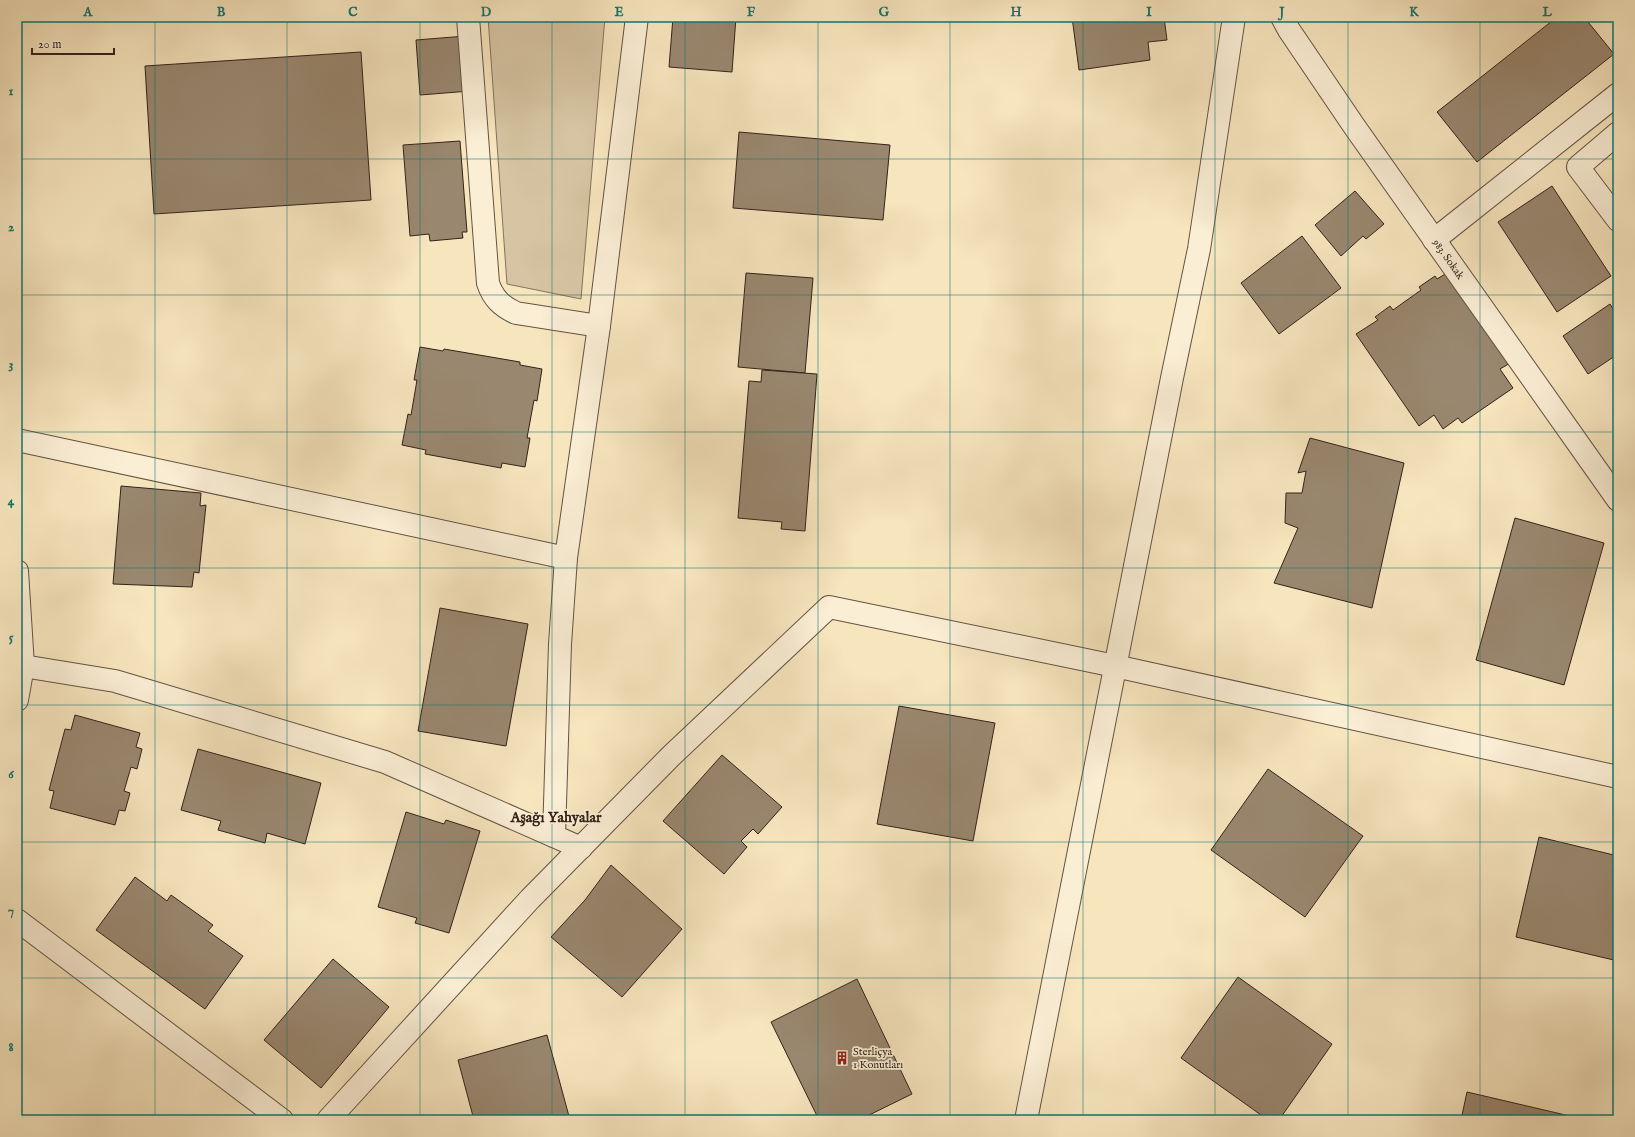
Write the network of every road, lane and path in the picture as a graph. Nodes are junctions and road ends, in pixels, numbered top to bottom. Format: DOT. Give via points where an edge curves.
graph roads {
  1 [pos="468,17"];
  2 [pos="637,17"];
  3 [pos="1234,17"];
  4 [pos="1282,17"];
  5 [pos="1618,94"];
  6 [pos="1618,133"];
  7 [pos="1618,220"];
  8 [pos="1434,240"];
  9 [pos="599,326"];
  10 [pos="17,440"];
  11 [pos="1618,500"];
  12 [pos="566,558"];
  13 [pos="17,571"];
  14 [pos="23,666"];
  15 [pos="1115,666"];
  16 [pos="17,700"];
  17 [pos="1618,777"];
  18 [pos="554,836"];
  19 [pos="581,848"];
  20 [pos="17,920"];
  21 [pos="282,1120"];
  22 [pos="328,1120"];
  23 [pos="1026,1120"];
  1 -- 9 [label="street" via="488,283 491,293 501,305 516,313"];
  2 -- 9 [label="street"];
  3 -- 15 [label="street" via="1199,249"];
  4 -- 8 [label="street, 983. Sokak"];
  5 -- 8 [label="street"];
  6 -- 7 [label="street" via="1578,167"];
  8 -- 11 [label="street, 983. Sokak"];
  9 -- 12 [label="street"];
  10 -- 12 [label="street"];
  12 -- 18 [label="street" via="560,644"];
  13 -- 14 [label="street"];
  14 -- 16 [label="street"];
  14 -- 18 [label="street" via="115,681 385,762"];
  15 -- 17 [label="street"];
  15 -- 19 [label="street" via="829,607 671,756"];
  15 -- 23 [label="street"];
  18 -- 19 [label="street"];
  19 -- 22 [label="street" via="525,905"];
  20 -- 21 [label="street"];
}
